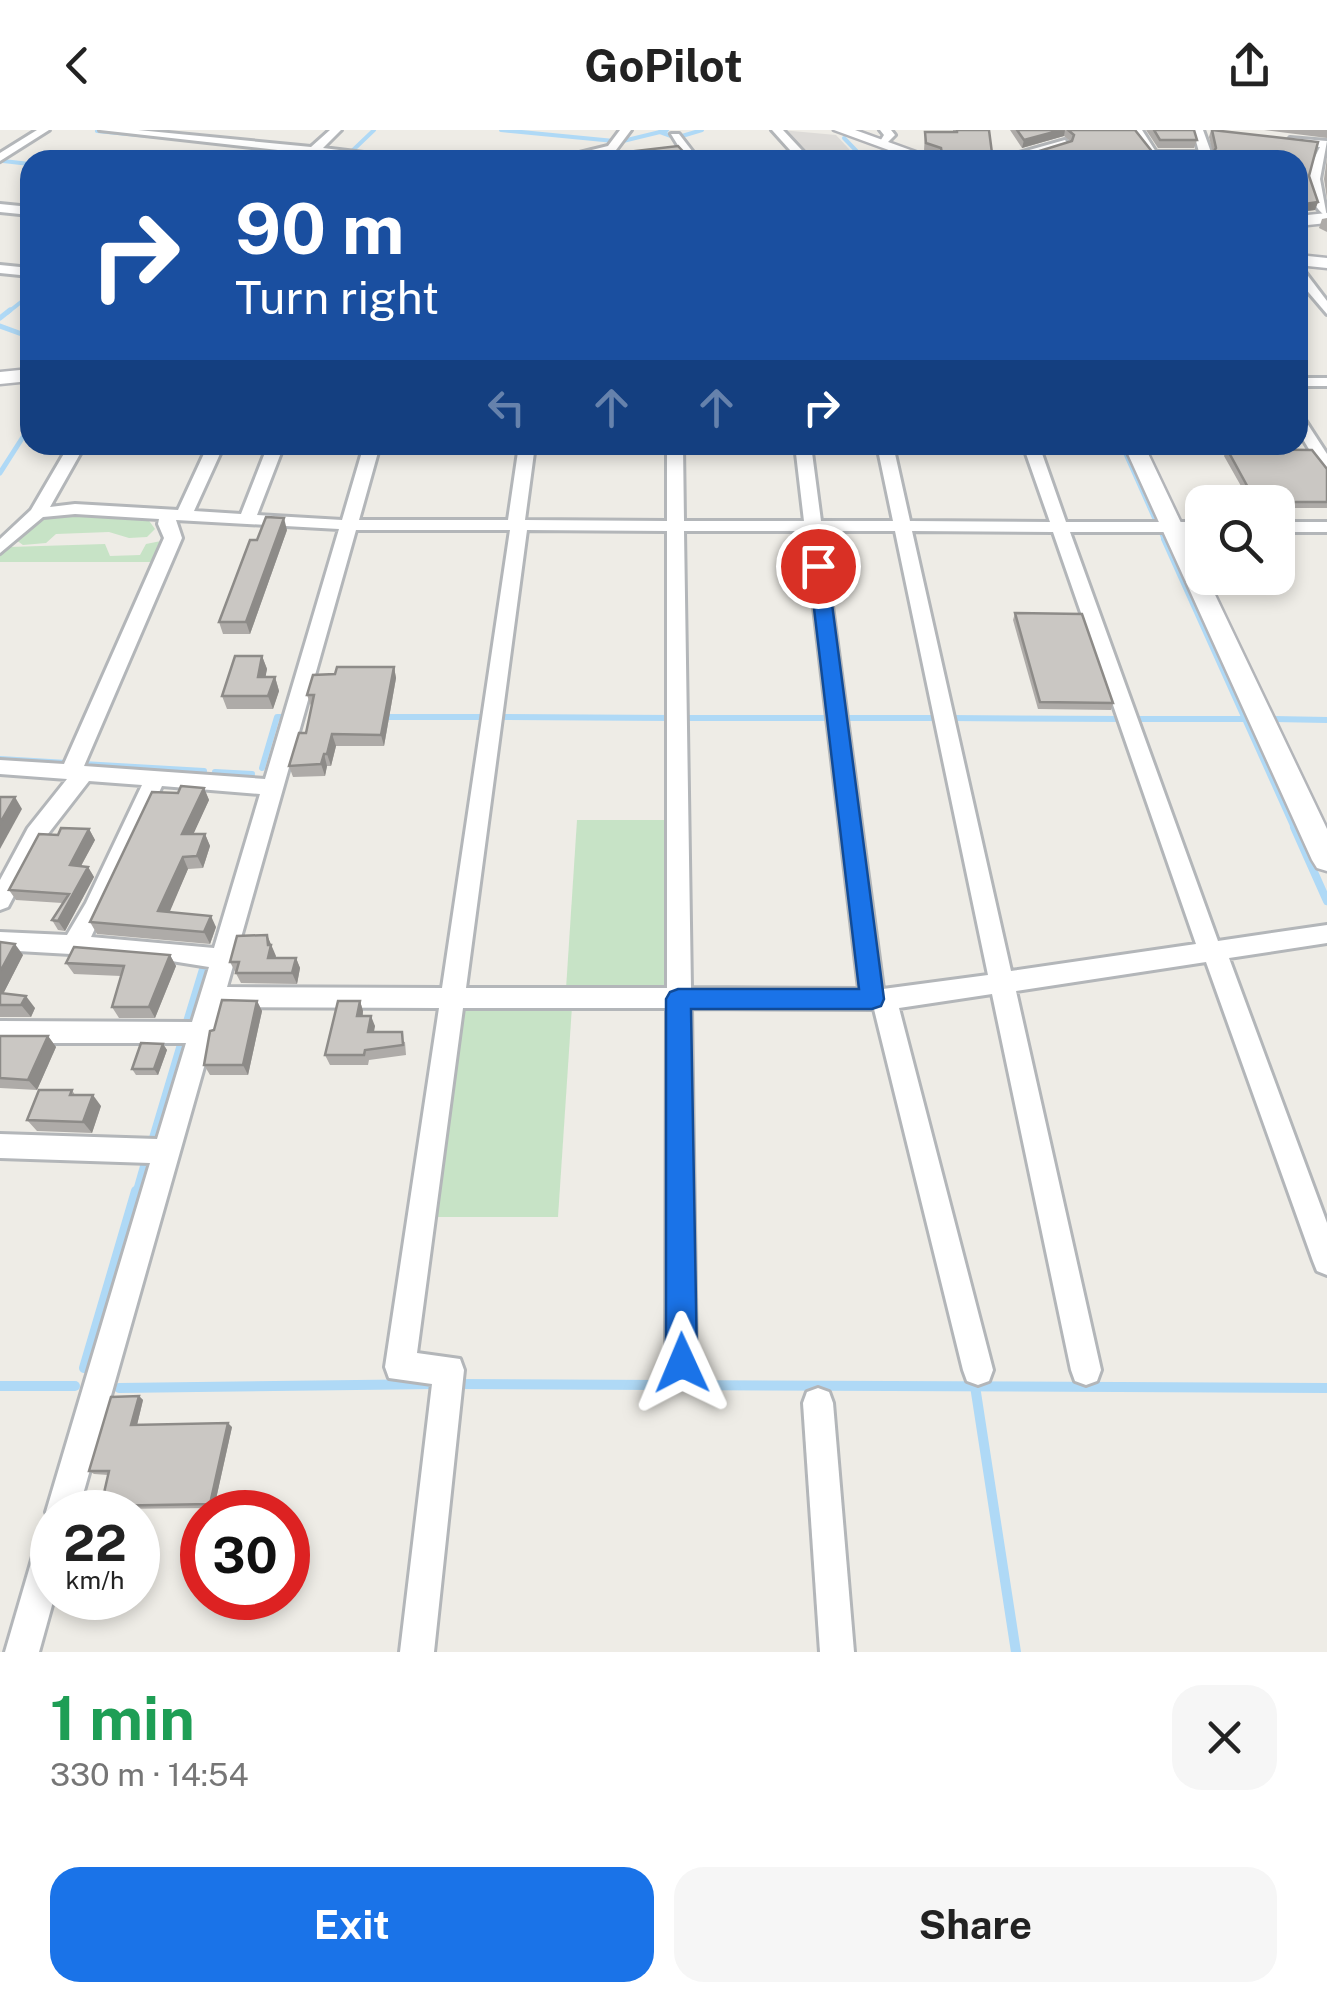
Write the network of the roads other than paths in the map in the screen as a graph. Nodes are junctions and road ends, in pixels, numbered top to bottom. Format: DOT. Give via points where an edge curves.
graph roads {
  1 [pos="44,130"];
  2 [pos="106,130"];
  3 [pos="336,130"];
  4 [pos="626,130"];
  5 [pos="778,130"];
  6 [pos="841,130"];
  7 [pos="1058,130"];
  8 [pos="675,136"];
  9 [pos="884,136"];
  10 [pos="1282,140"];
  11 [pos="1327,145"];
  12 [pos="314,150"];
  13 [pos="603,150"];
  14 [pos="686,150"];
  15 [pos="796,150"];
  16 [pos="912,150"];
  17 [pos="1052,150"];
  18 [pos="0,158"];
  19 [pos="1327,216"];
  20 [pos="1308,284"];
  21 [pos="1327,310"];
  22 [pos="1308,436"];
  23 [pos="71,455"];
  24 [pos="210,455"];
  25 [pos="272,455"];
  26 [pos="369,455"];
  27 [pos="526,455"];
  28 [pos="674,455"];
  29 [pos="804,455"];
  30 [pos="887,455"];
  31 [pos="1036,455"];
  32 [pos="1139,455"];
  33 [pos="1327,466"];
  34 [pos="38,512"];
  35 [pos="176,515"];
  36 [pos="248,519"];
  37 [pos="349,525"];
  38 [pos="518,525"];
  39 [pos="675,526"];
  40 [pos="813,526"];
  41 [pos="902,526"];
  42 [pos="1062,527"];
  43 [pos="1172,527"];
  44 [pos="1185,527"];
  45 [pos="1295,527"];
  46 [pos="1327,527"];
  47 [pos="2,543"];
  48 [pos="0,766"];
  49 [pos="77,772"];
  50 [pos="156,778"];
  51 [pos="272,788"];
  52 [pos="1327,860"];
  53 [pos="0,900"];
  54 [pos="1327,934"];
  55 [pos="0,941"];
  56 [pos="73,945"];
  57 [pos="1212,951"];
  58 [pos="222,959"];
  59 [pos="999,983"];
  60 [pos="211,996"];
  61 [pos="452,998"];
  62 [pos="678,999"];
  63 [pos="878,999"];
  64 [pos="0,1032"];
  65 [pos="201,1033"];
  66 [pos="0,1146"];
  67 [pos="166,1151"];
  68 [pos="1327,1260"];
  69 [pos="682,1363"];
  70 [pos="978,1370"];
  71 [pos="1086,1370"];
  72 [pos="818,1403"];
  73 [pos="68,1490"];
  74 [pos="31,1620"];
  75 [pos="22,1652"];
  76 [pos="417,1652"];
  77 [pos="837,1652"];
  1 -- 18 [label="street"];
  2 -- 12 [label="street"];
  3 -- 12 [label="street"];
  4 -- 13 [label="street"];
  5 -- 15 [label="street"];
  6 -- 9 [label="street"];
  7 -- 17 [label="street" via="1067,147"];
  8 -- 14 [label="street"];
  9 -- 16 [label="street"];
  10 -- 11 [label="street"];
  11 -- 19 [label="street" via="1314,182"];
  20 -- 21 [label="street"];
  22 -- 33 [label="street"];
  23 -- 34 [label="street"];
  24 -- 35 [label="street"];
  25 -- 36 [label="street"];
  26 -- 37 [label="street"];
  27 -- 38 [label="street"];
  28 -- 39 [label="street"];
  29 -- 40 [label="street"];
  30 -- 41 [label="street"];
  31 -- 42 [label="street"];
  32 -- 43 [label="street"];
  34 -- 35 [label="street"];
  34 -- 47 [label="street"];
  35 -- 36 [label="street"];
  35 -- 49 [label="street" via="166,524 174,538"];
  36 -- 37 [label="street"];
  37 -- 38 [label="street"];
  37 -- 51 [label="street"];
  38 -- 39 [label="street"];
  38 -- 61 [label="street"];
  39 -- 40 [label="street"];
  39 -- 62 [label="street"];
  40 -- 41 [label="street"];
  40 -- 63 [label="street"];
  41 -- 42 [label="street"];
  41 -- 59 [label="street"];
  42 -- 43 [label="street"];
  42 -- 57 [label="street"];
  43 -- 44 [label="street"];
  43 -- 52 [label="street"];
  45 -- 46 [label="street"];
  48 -- 49 [label="street"];
  49 -- 50 [label="street"];
  49 -- 53 [label="street"];
  50 -- 51 [label="street"];
  50 -- 56 [label="street"];
  51 -- 58 [label="street"];
  54 -- 57 [label="street"];
  55 -- 56 [label="street"];
  56 -- 58 [label="street"];
  57 -- 59 [label="street"];
  57 -- 68 [label="street"];
  58 -- 60 [label="street"];
  59 -- 63 [label="street"];
  59 -- 71 [label="street"];
  60 -- 61 [label="street"];
  60 -- 65 [label="street"];
  61 -- 62 [label="street"];
  61 -- 76 [label="street" via="400,1366 449,1370"];
  62 -- 63 [label="street"];
  62 -- 69 [label="street"];
  63 -- 70 [label="street"];
  64 -- 65 [label="street"];
  65 -- 67 [label="street"];
  66 -- 67 [label="street"];
  67 -- 73 [label="street"];
  72 -- 77 [label="street"];
  74 -- 75 [label="street"];
}
